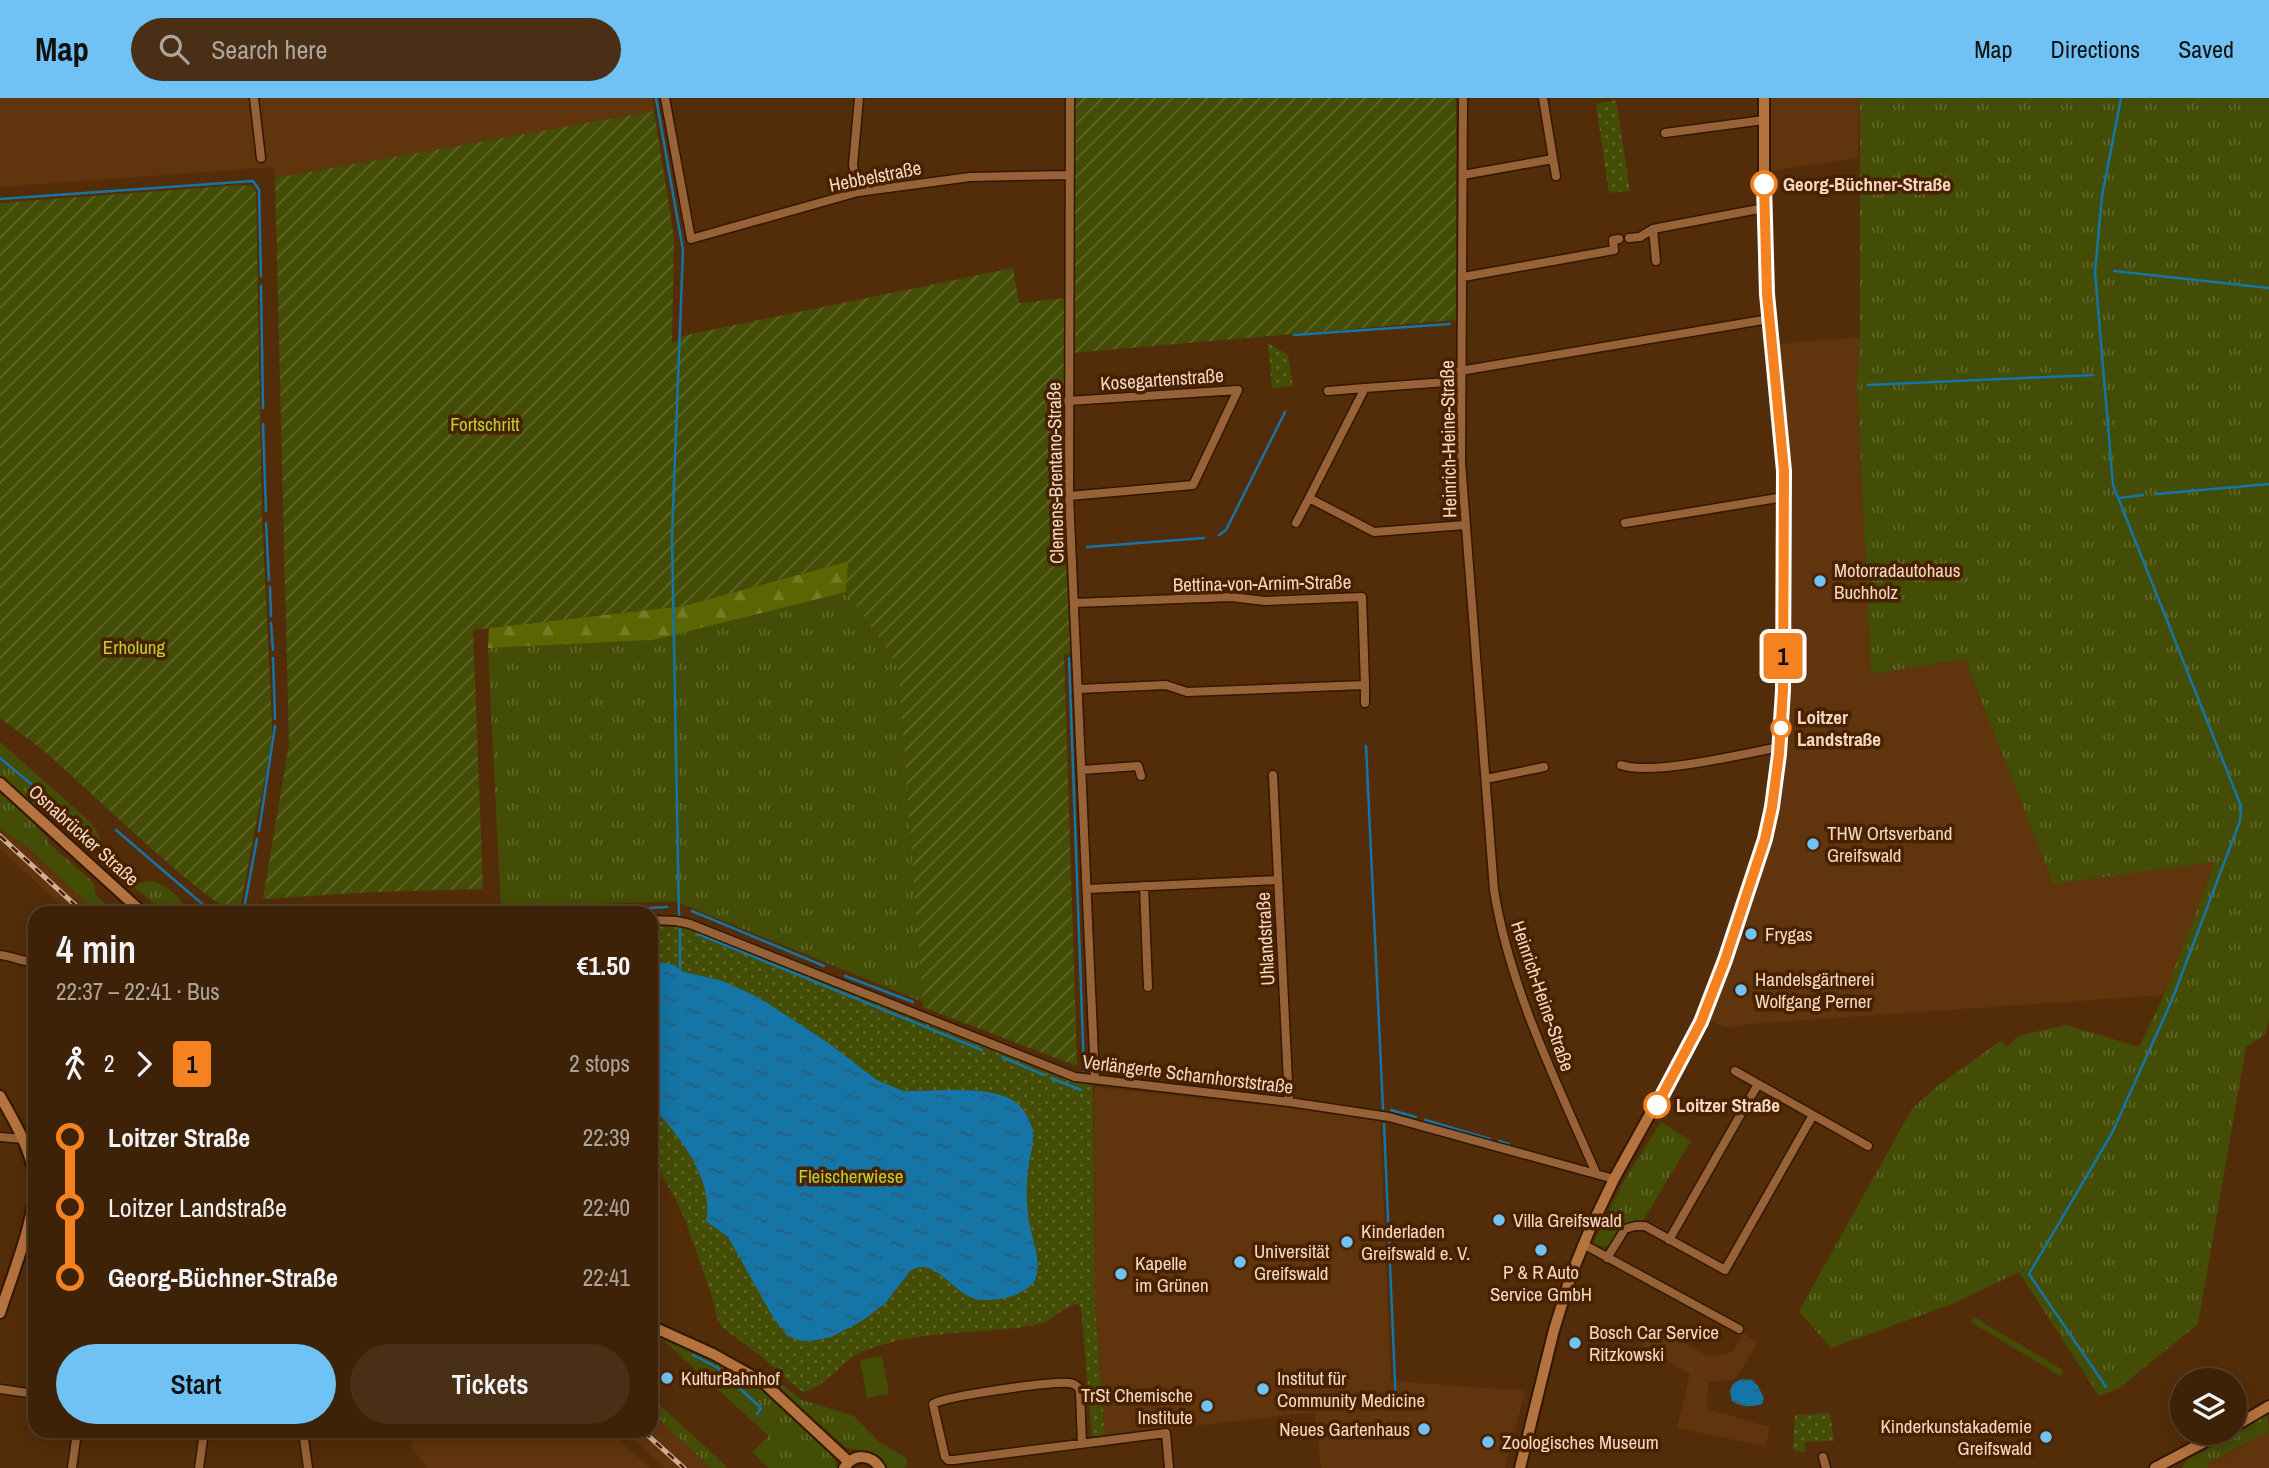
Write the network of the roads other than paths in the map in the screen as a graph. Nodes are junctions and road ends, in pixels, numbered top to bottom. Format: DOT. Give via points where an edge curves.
graph roads {
  1 [pos="254,98"];
  2 [pos="665,98"];
  3 [pos="859,98"];
  4 [pos="1070,98"];
  5 [pos="1463,98"];
  6 [pos="1542,98"];
  7 [pos="1764,98"];
  8 [pos="1764,120"];
  9 [pos="1665,133"];
  10 [pos="261,158"];
  11 [pos="1553,159"];
  12 [pos="1070,175"];
  13 [pos="1463,175"];
  14 [pos="1556,176"];
  15 [pos="858,192"];
  16 [pos="1764,208"];
  17 [pos="1653,229"];
  18 [pos="1629,238"];
  19 [pos="1619,239"];
  20 [pos="1656,261"];
  21 [pos="1463,277"];
  22 [pos="1769,319"];
  23 [pos="1461,371"];
  24 [pos="1460,381"];
  25 [pos="1365,388"];
  26 [pos="1328,391"];
  27 [pos="1068,401"];
  28 [pos="1069,496"];
  29 [pos="1784,497"];
  30 [pos="1309,498"];
  31 [pos="1296,523"];
  32 [pos="1625,523"];
  33 [pos="1465,525"];
  34 [pos="1074,603"];
  35 [pos="1365,685"];
  36 [pos="1078,689"];
  37 [pos="1365,703"];
  38 [pos="1779,747"];
  39 [pos="1621,765"];
  40 [pos="1544,767"];
  41 [pos="1082,770"];
  42 [pos="1273,775"];
  43 [pos="1141,776"];
  44 [pos="1486,779"];
  45 [pos="0,783"];
  46 [pos="1277,880"];
  47 [pos="1144,887"];
  48 [pos="1087,889"];
  49 [pos="135,906"];
  50 [pos="658,920"];
  51 [pos="0,956"];
  52 [pos="28,962"];
  53 [pos="1148,987"];
  54 [pos="1735,1071"];
  55 [pos="1095,1079"];
  56 [pos="1758,1084"];
  57 [pos="0,1096"];
  58 [pos="1289,1102"];
  59 [pos="1813,1115"];
  60 [pos="0,1137"];
  61 [pos="23,1139"];
  62 [pos="28,1139"];
  63 [pos="1868,1146"];
  64 [pos="28,1154"];
  65 [pos="1596,1173"];
  66 [pos="1614,1179"];
  67 [pos="28,1223"];
  68 [pos="1669,1240"];
  69 [pos="1583,1244"];
  70 [pos="1607,1258"];
  71 [pos="0,1313"];
  72 [pos="658,1329"];
  73 [pos="1739,1329"];
  74 [pos="0,1389"];
  75 [pos="28,1393"];
  76 [pos="2269,1406"];
  77 [pos="2247,1419"];
  78 [pos="77,1438"];
  79 [pos="203,1438"];
  80 [pos="304,1438"];
  81 [pos="1082,1444"];
  82 [pos="2202,1445"];
  83 [pos="1823,1457"];
  84 [pos="2172,1464"];
  85 [pos="846,1465"];
  86 [pos="72,1468"];
  87 [pos="199,1468"];
  88 [pos="308,1468"];
  89 [pos="880,1468"];
  90 [pos="1169,1468"];
  91 [pos="1520,1468"];
  92 [pos="1826,1468"];
  93 [pos="2155,1468"];
  1 -- 10 [label="street"];
  2 -- 15 [label="street, Hebbelstraße" via="691,239"];
  3 -- 15 [label="street" via="853,165"];
  4 -- 12 [label="street, Clemens-Brentano-Straße"];
  5 -- 13 [label="street, Heinrich-Heine-Straße"];
  6 -- 11 [label="street"];
  7 -- 8 [label="main road"];
  8 -- 9 [label="street"];
  8 -- 16 [label="main road"];
  11 -- 13 [label="street"];
  11 -- 14 [label="street"];
  12 -- 15 [label="street, Hebbelstraße" via="970,177"];
  12 -- 27 [label="street, Clemens-Brentano-Straße"];
  13 -- 21 [label="street, Heinrich-Heine-Straße"];
  16 -- 17 [label="street"];
  16 -- 22 [label="main road"];
  17 -- 18 [label="street"];
  17 -- 20 [label="street"];
  19 -- 21 [label="street" via="1613,240 1614,250"];
  21 -- 23 [label="street, Heinrich-Heine-Straße"];
  22 -- 23 [label="street"];
  22 -- 29 [label="main road"];
  23 -- 24 [label="street, Heinrich-Heine-Straße"];
  24 -- 25 [label="street"];
  24 -- 33 [label="street, Heinrich-Heine-Straße"];
  25 -- 26 [label="street"];
  25 -- 30 [label="street"];
  27 -- 28 [label="street, Clemens-Brentano-Straße"];
  27 -- 28 [label="street, Kosegartenstraße" via="1238,390 1193,485"];
  28 -- 34 [label="street, Clemens-Brentano-Straße"];
  29 -- 32 [label="street"];
  29 -- 38 [label="main road"];
  30 -- 31 [label="street"];
  30 -- 33 [label="street" via="1374,532"];
  33 -- 44 [label="street, Heinrich-Heine-Straße"];
  34 -- 35 [label="street, Bettina-von-Arnim-Straße" via="1362,597"];
  34 -- 36 [label="street, Clemens-Brentano-Straße"];
  35 -- 36 [label="street" via="1187,692 1166,685"];
  35 -- 37 [label="street, Bettina-von-Arnim-Straße"];
  36 -- 41 [label="street, Clemens-Brentano-Straße"];
  38 -- 39 [label="street" via="1657,767"];
  38 -- 66 [label="main road" via="1765,839 1709,1001"];
  40 -- 44 [label="street"];
  41 -- 43 [label="street" via="1138,766"];
  41 -- 48 [label="street, Clemens-Brentano-Straße"];
  42 -- 46 [label="street, Uhlandstraße"];
  44 -- 65 [label="street, Heinrich-Heine-Straße" via="1502,935 1541,1046"];
  45 -- 49 [label="main road, Osnabrücker Straße"];
  46 -- 47 [label="street"];
  46 -- 58 [label="street, Uhlandstraße"];
  47 -- 48 [label="street"];
  47 -- 53 [label="street"];
  48 -- 55 [label="street, Clemens-Brentano-Straße"];
  50 -- 55 [label="street, Verlängerte Scharnhorststraße" via="680,922 1027,1059 1075,1077"];
  51 -- 52 [label="street"];
  54 -- 56 [label="street"];
  55 -- 58 [label="street, Verlängerte Scharnhorststraße"];
  56 -- 59 [label="street"];
  56 -- 68 [label="street"];
  57 -- 61 [label="main road"];
  58 -- 65 [label="street, Verlängerte Scharnhorststraße" via="1387,1116"];
  59 -- 63 [label="street"];
  59 -- 68 [label="street" via="1725,1270"];
  60 -- 61 [label="street"];
  61 -- 62 [label="street"];
  61 -- 64 [label="main road"];
  65 -- 66 [label="street, Verlängerte Scharnhorststraße"];
  66 -- 69 [label="main road"];
  67 -- 71 [label="main road"];
  68 -- 70 [label="street" via="1645,1226 1635,1226 1625,1229"];
  69 -- 70 [label="street"];
  69 -- 91 [label="main road" via="1561,1306"];
  70 -- 73 [label="street"];
  72 -- 85 [label="main road" via="763,1382"];
  74 -- 75 [label="street"];
  76 -- 77 [label="main road"];
  78 -- 86 [label="street"];
  79 -- 87 [label="street"];
  80 -- 88 [label="street"];
  81 -- 81 [label="street" via="948,1460 933,1404 987,1392 1072,1383 1080,1392"];
  81 -- 90 [label="street" via="1166,1433"];
  82 -- 84 [label="main road"];
  83 -- 92 [label="street"];
  84 -- 93 [label="main road"];
  85 -- 89 [label="main road" via="861,1456 874,1460"];
}
